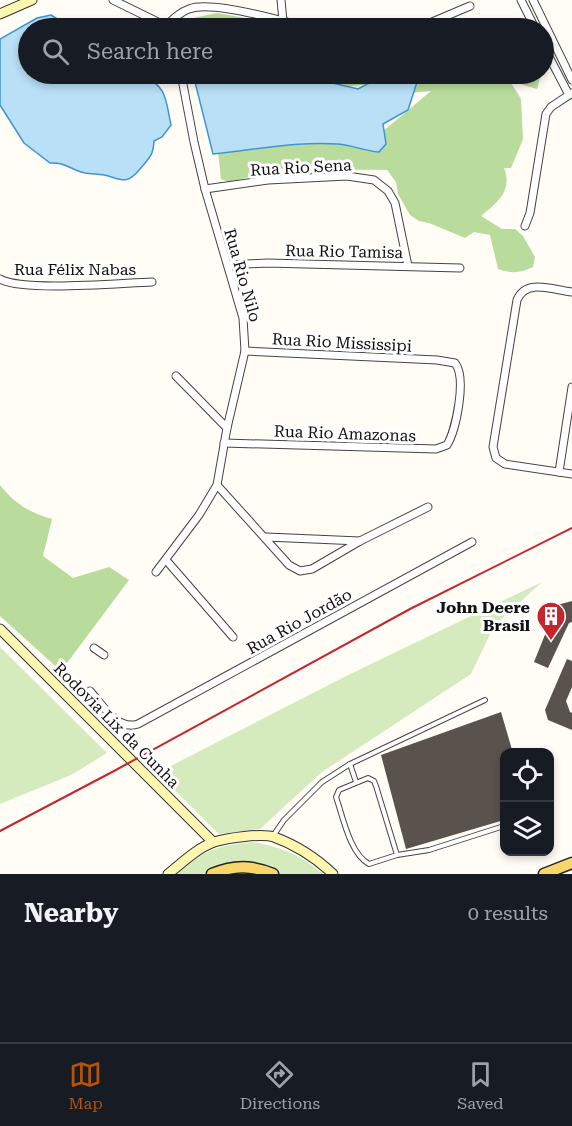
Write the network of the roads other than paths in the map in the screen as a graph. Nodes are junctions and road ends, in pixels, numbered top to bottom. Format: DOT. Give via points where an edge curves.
graph roads {
  1 [pos="32,0"];
  2 [pos="281,0"];
  3 [pos="521,0"];
  4 [pos="532,0"];
  5 [pos="114,1"];
  6 [pos="470,6"];
  7 [pos="0,14"];
  8 [pos="149,18"];
  9 [pos="178,18"];
  10 [pos="270,18"];
  11 [pos="284,18"];
  12 [pos="442,18"];
  13 [pos="530,18"];
  14 [pos="541,18"];
  15 [pos="554,44"];
  16 [pos="554,66"];
  17 [pos="572,80"];
  18 [pos="183,84"];
  19 [pos="570,94"];
  20 [pos="205,189"];
  21 [pos="525,226"];
  22 [pos="228,265"];
  23 [pos="408,266"];
  24 [pos="460,268"];
  25 [pos="0,279"];
  26 [pos="152,282"];
  27 [pos="572,292"];
  28 [pos="245,351"];
  29 [pos="176,376"];
  30 [pos="572,387"];
  31 [pos="227,428"];
  32 [pos="224,443"];
  33 [pos="429,449"];
  34 [pos="559,472"];
  35 [pos="572,474"];
  36 [pos="217,485"];
  37 [pos="429,507"];
  38 [pos="266,537"];
  39 [pos="360,542"];
  40 [pos="472,542"];
  41 [pos="166,560"];
  42 [pos="156,572"];
  43 [pos="0,629"];
  44 [pos="233,637"];
  45 [pos="94,648"];
  46 [pos="104,656"];
  47 [pos="90,691"];
  48 [pos="485,700"];
  49 [pos="350,764"];
  50 [pos="356,782"];
  51 [pos="500,827"];
  52 [pos="272,836"];
  53 [pos="213,842"];
  54 [pos="397,855"];
  55 [pos="572,863"];
  56 [pos="168,874"];
  57 [pos="212,874"];
  58 [pos="273,874"];
  59 [pos="333,874"];
  60 [pos="544,874"];
  1 -- 7 [label="main road"];
  2 -- 11 [label="street"];
  3 -- 13 [label="street"];
  4 -- 14 [label="street"];
  5 -- 8 [label="street"];
  6 -- 12 [label="street"];
  9 -- 10 [label="street" via="198,7"];
  15 -- 17 [label="street"];
  16 -- 19 [label="street"];
  18 -- 20 [label="street, Rua Rio Nilo"];
  19 -- 21 [label="street" via="546,114"];
  20 -- 22 [label="street, Rua Rio Nilo"];
  20 -- 23 [label="street, Rua Rio Sena" via="268,180 347,176 374,180 395,203"];
  22 -- 23 [label="street, Rua Rio Tamisa"];
  22 -- 28 [label="street, Rua Rio Nilo" via="243,318"];
  23 -- 24 [label="street, Rua Rio Tamisa"];
  25 -- 26 [label="street, Rua Félix Nabas" via="30,286"];
  27 -- 34 [label="street" via="532,286 522,291 517,300 493,447 496,458 505,464"];
  28 -- 31 [label="street, Rua Rio Nilo"];
  28 -- 33 [label="street, Rua Rio Mississipi" via="454,363 461,379 451,438 447,446"];
  29 -- 31 [label="street"];
  30 -- 34 [label="street"];
  31 -- 32 [label="street, Rua Rio Nilo"];
  32 -- 33 [label="street, Rua Rio Amazonas"];
  32 -- 36 [label="street, Rua Rio Nilo"];
  34 -- 35 [label="street"];
  36 -- 38 [label="street"];
  36 -- 41 [label="street, Rua Rio Nilo"];
  37 -- 39 [label="street"];
  38 -- 39 [label="street"];
  38 -- 39 [label="street" via="289,565 300,571 321,565"];
  40 -- 47 [label="street, Rua Rio Jordão" via="138,724 119,723"];
  41 -- 42 [label="street, Rua Rio Nilo"];
  41 -- 44 [label="street"];
  43 -- 53 [label="main road, Rodovia Lix da Cunha"];
  45 -- 46 [label="street"];
  48 -- 49 [label="lane"];
  49 -- 50 [label="lane"];
  49 -- 52 [label="lane" via="322,782"];
  50 -- 54 [label="lane" via="368,778 374,781"];
  50 -- 54 [label="lane" via="336,794 354,848 369,864"];
  51 -- 54 [label="lane" via="429,850"];
  52 -- 53 [label="main road"];
  52 -- 59 [label="main road" via="311,855"];
  53 -- 56 [label="main road"];
  55 -- 60 [label="main road"];
  57 -- 58 [label="main road" via="241,866"];
}
